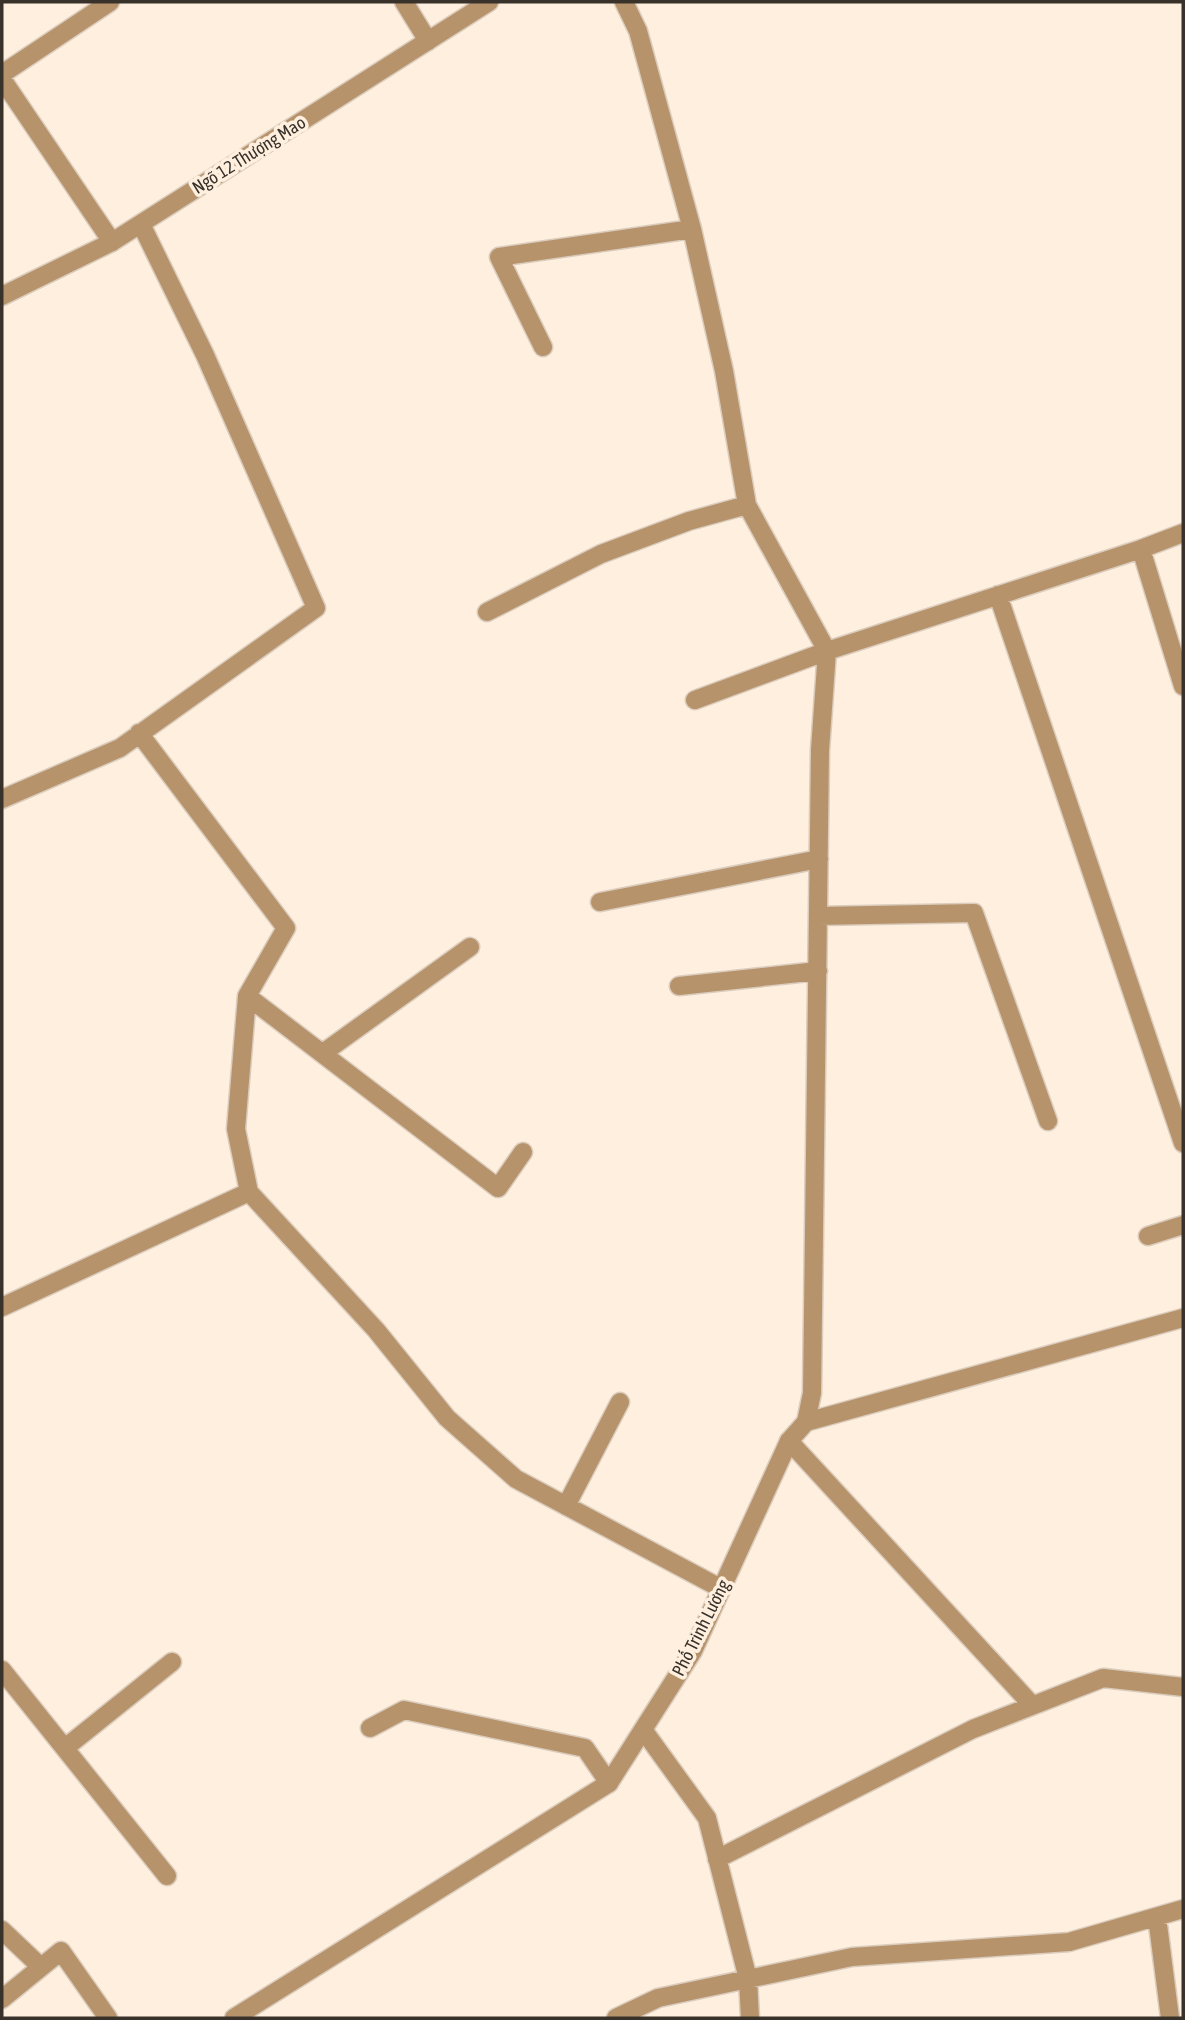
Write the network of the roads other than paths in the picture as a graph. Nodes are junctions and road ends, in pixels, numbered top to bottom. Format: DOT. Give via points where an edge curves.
graph roads {
  1 [pos="110,2"];
  2 [pos="404,2"];
  3 [pos="489,2"];
  4 [pos="625,2"];
  5 [pos="428,41"];
  6 [pos="2,77"];
  7 [pos="141,224"];
  8 [pos="692,229"];
  9 [pos="112,242"];
  10 [pos="4,293"];
  11 [pos="543,347"];
  12 [pos="747,505"];
  13 [pos="1183,533"];
  14 [pos="1140,549"];
  15 [pos="998,595"];
  16 [pos="487,612"];
  17 [pos="827,651"];
  18 [pos="1183,686"];
  19 [pos="695,700"];
  20 [pos="139,733"];
  21 [pos="2,799"];
  22 [pos="819,859"];
  23 [pos="600,902"];
  24 [pos="818,916"];
  25 [pos="470,947"];
  26 [pos="818,971"];
  27 [pos="680,986"];
  28 [pos="247,996"];
  29 [pos="323,1053"];
  30 [pos="1048,1121"];
  31 [pos="1183,1143"];
  32 [pos="523,1152"];
  33 [pos="249,1192"];
  34 [pos="1183,1225"];
  35 [pos="1148,1236"];
  36 [pos="2,1307"];
  37 [pos="1183,1318"];
  38 [pos="620,1402"];
  39 [pos="806,1422"];
  40 [pos="789,1441"];
  41 [pos="566,1506"];
  42 [pos="722,1589"];
  43 [pos="172,1662"];
  44 [pos="2,1670"];
  45 [pos="1183,1687"];
  46 [pos="1032,1705"];
  47 [pos="370,1728"];
  48 [pos="643,1731"];
  49 [pos="65,1748"];
  50 [pos="609,1783"];
  51 [pos="718,1859"];
  52 [pos="167,1877"];
  53 [pos="1183,1909"];
  54 [pos="1157,1917"];
  55 [pos="2,1930"];
  56 [pos="41,1967"];
  57 [pos="748,1979"];
  58 [pos="2,1999"];
  59 [pos="108,2018"];
  60 [pos="234,2018"];
  61 [pos="616,2018"];
  62 [pos="750,2018"];
  63 [pos="1170,2018"];
  1 -- 6 [label="street"];
  2 -- 5 [label="street"];
  3 -- 5 [label="street, Ngõ 12 Thượng Mao"];
  4 -- 8 [label="street" via="638,31"];
  5 -- 7 [label="street, Ngõ 12 Thượng Mao"];
  6 -- 9 [label="street"];
  7 -- 9 [label="street, Ngõ 12 Thượng Mao"];
  7 -- 20 [label="street" via="205,355 316,608"];
  8 -- 11 [label="street" via="499,257"];
  8 -- 12 [label="street" via="724,370"];
  9 -- 10 [label="street, Ngõ 12 Thượng Mao"];
  12 -- 16 [label="street" via="601,554"];
  12 -- 17 [label="street"];
  13 -- 14 [label="street"];
  14 -- 15 [label="street"];
  14 -- 18 [label="street"];
  15 -- 17 [label="street"];
  15 -- 31 [label="street"];
  17 -- 19 [label="street"];
  17 -- 22 [label="street"];
  20 -- 21 [label="street" via="120,748"];
  20 -- 28 [label="street" via="286,928"];
  22 -- 23 [label="street"];
  22 -- 24 [label="street"];
  24 -- 26 [label="street"];
  24 -- 30 [label="street" via="974,913"];
  25 -- 29 [label="street"];
  26 -- 27 [label="street"];
  26 -- 39 [label="street" via="812,1393"];
  28 -- 29 [label="street"];
  28 -- 33 [label="street" via="236,1129"];
  29 -- 32 [label="street" via="498,1188"];
  33 -- 36 [label="street"];
  33 -- 41 [label="street" via="376,1330 447,1418 516,1479"];
  34 -- 35 [label="street"];
  37 -- 39 [label="street"];
  38 -- 41 [label="street"];
  39 -- 40 [label="street, Phố Trinh Lương"];
  40 -- 42 [label="street, Phố Trinh Lương"];
  40 -- 46 [label="street"];
  41 -- 42 [label="street"];
  42 -- 48 [label="street, Phố Trinh Lương" via="693,1651"];
  43 -- 49 [label="street"];
  44 -- 49 [label="street"];
  45 -- 46 [label="street" via="1103,1678"];
  46 -- 51 [label="street" via="973,1729"];
  47 -- 50 [label="street" via="404,1710 584,1748"];
  48 -- 50 [label="street, Phố Trinh Lương"];
  48 -- 51 [label="street" via="707,1818"];
  49 -- 52 [label="street"];
  50 -- 60 [label="street, Phố Trinh Lương"];
  51 -- 57 [label="street"];
  53 -- 54 [label="street"];
  54 -- 57 [label="street" via="1069,1942 852,1958"];
  54 -- 63 [label="street"];
  55 -- 56 [label="street"];
  56 -- 58 [label="street"];
  56 -- 59 [label="street" via="61,1951"];
  57 -- 61 [label="street" via="658,1998"];
  57 -- 62 [label="street"];
}
